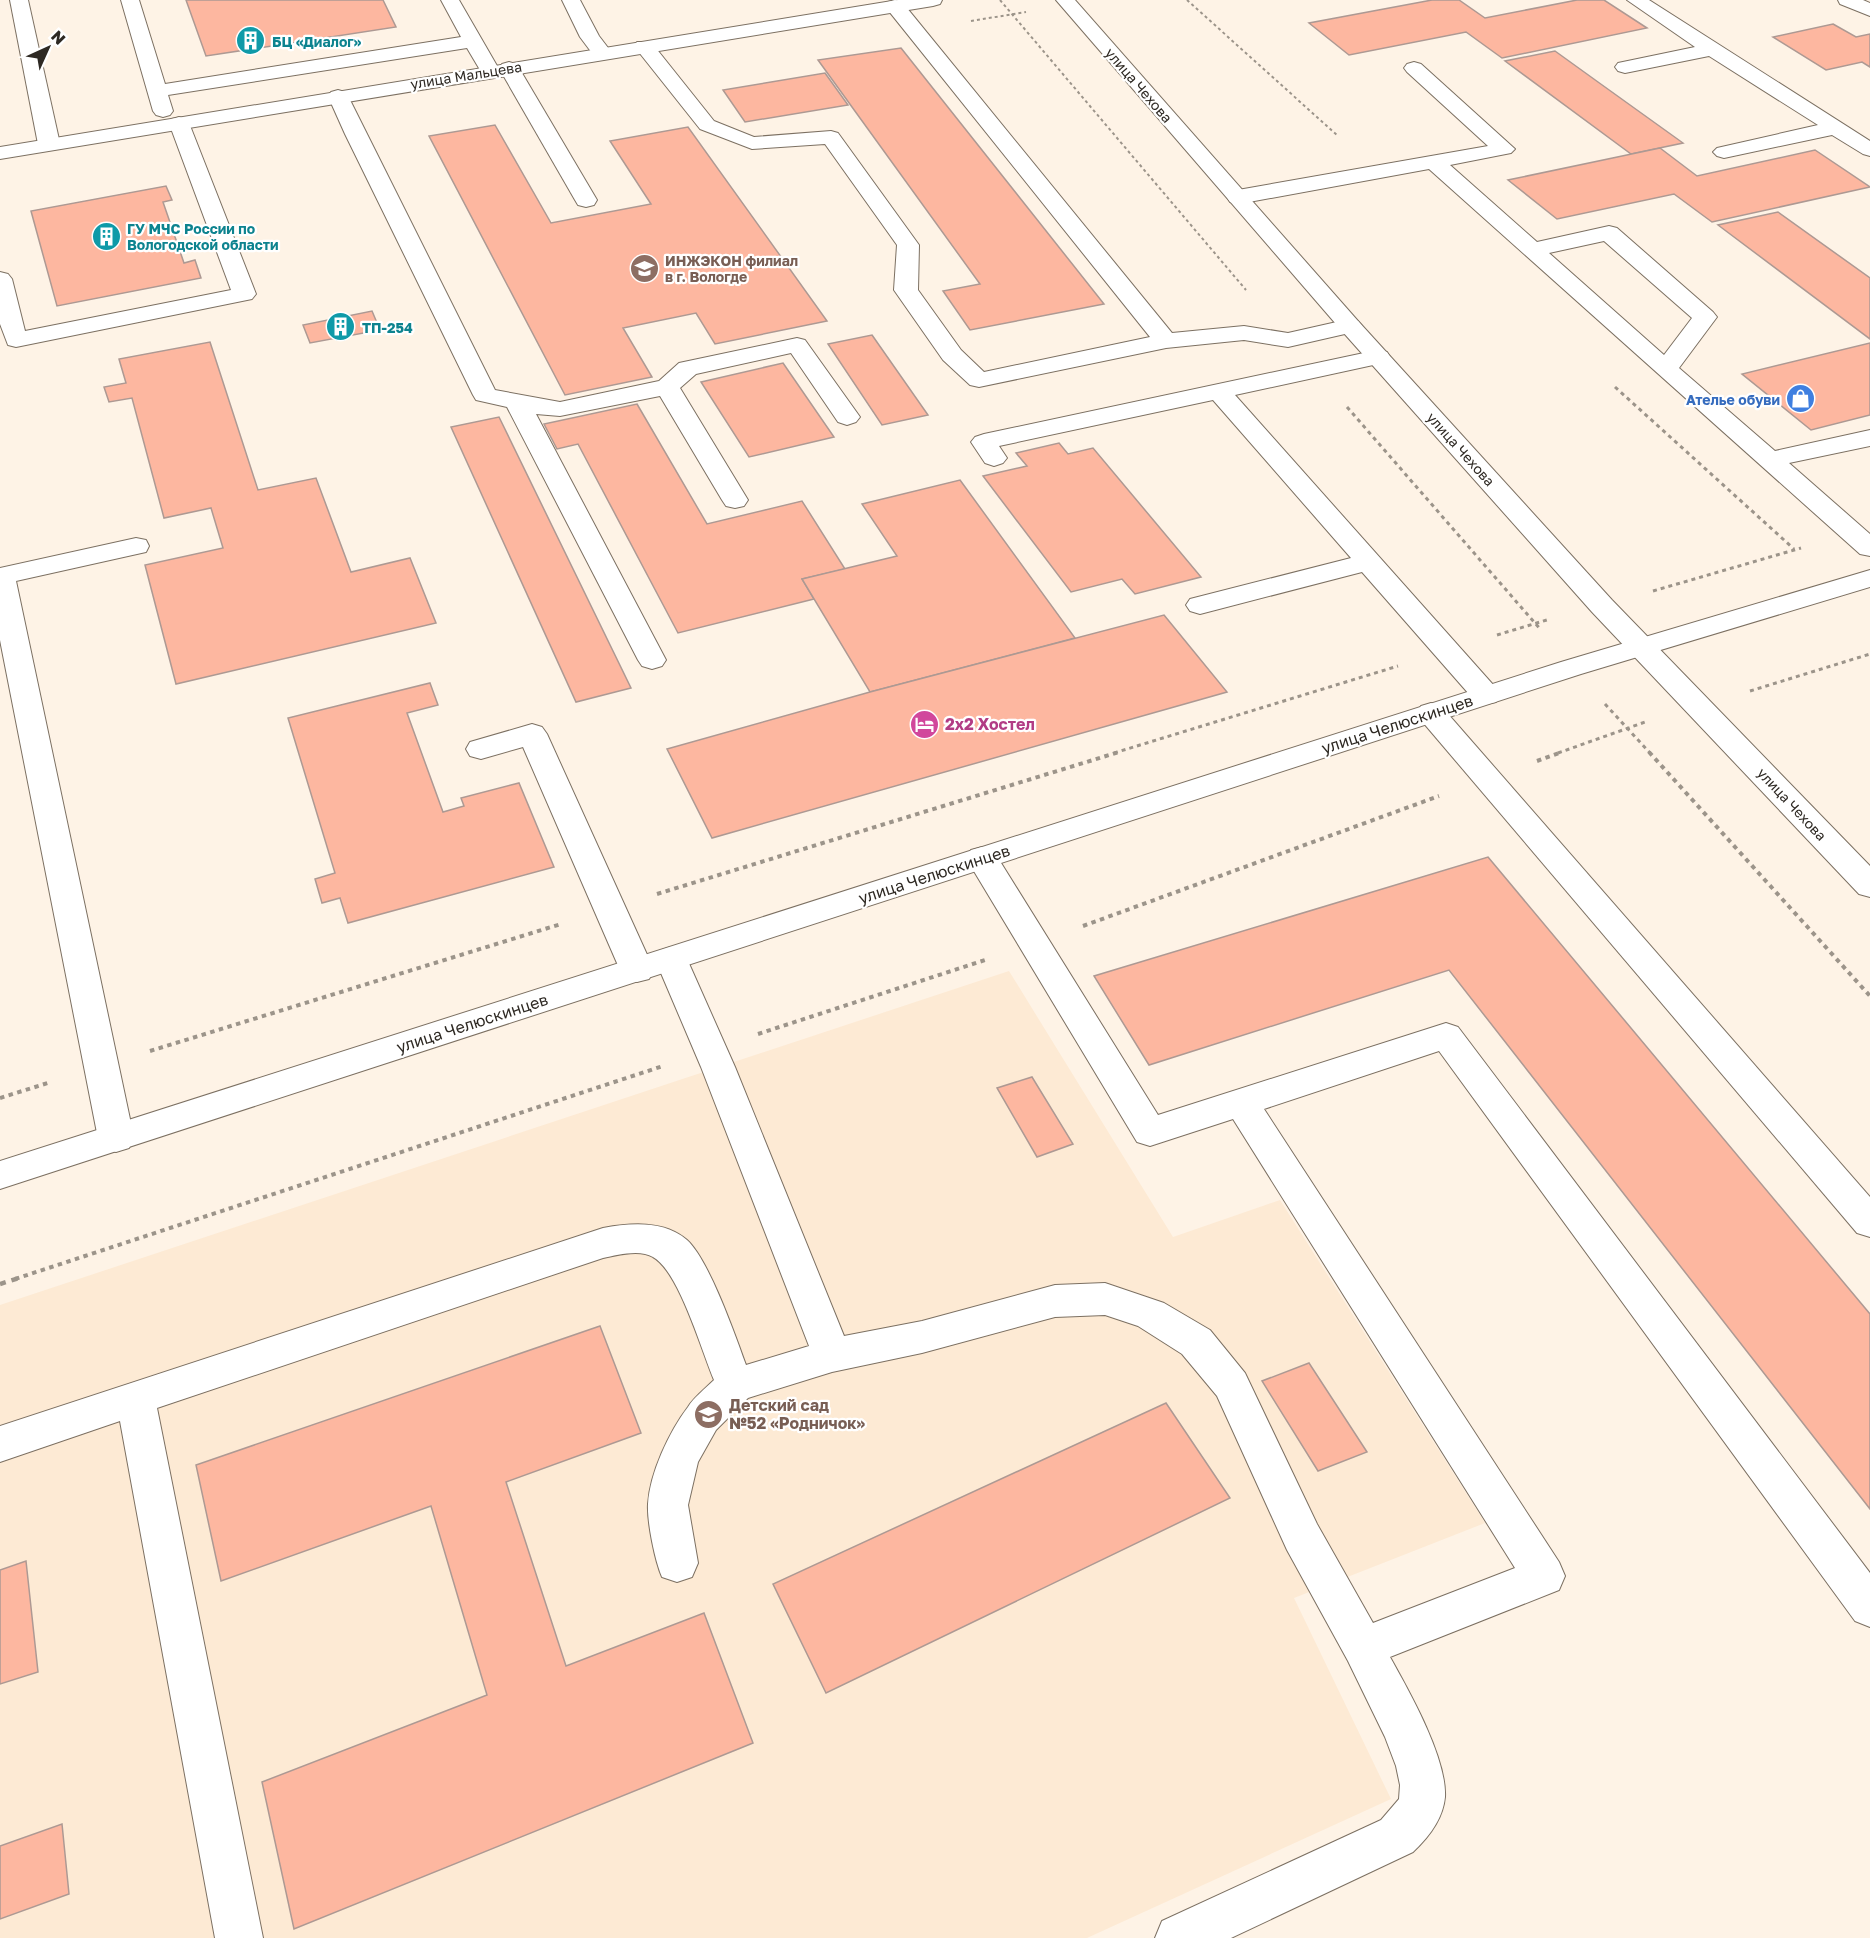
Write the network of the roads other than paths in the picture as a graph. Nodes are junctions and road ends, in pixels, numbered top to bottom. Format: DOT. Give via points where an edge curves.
graph roads {
  1 [pos="19,0"];
  2 [pos="130,0"];
  3 [pos="450,0"];
  4 [pos="571,0"];
  5 [pos="933,0"];
  6 [pos="1065,0"];
  7 [pos="1636,0"];
  8 [pos="1847,0"];
  9 [pos="895,6"];
  10 [pos="1870,10"];
  11 [pos="472,41"];
  12 [pos="644,46"];
  13 [pos="1713,49"];
  14 [pos="602,53"];
  15 [pos="1625,67"];
  16 [pos="1414,68"];
  17 [pos="499,69"];
  18 [pos="157,91"];
  19 [pos="338,96"];
  20 [pos="173,124"];
  21 [pos="1835,128"];
  22 [pos="49,144"];
  23 [pos="1870,150"];
  24 [pos="1724,152"];
  25 [pos="0,153"];
  26 [pos="1434,162"];
  27 [pos="1238,197"];
  28 [pos="586,200"];
  29 [pos="1534,249"];
  30 [pos="0,279"];
  31 [pos="1350,326"];
  32 [pos="1167,341"];
  33 [pos="1378,357"];
  34 [pos="1666,369"];
  35 [pos="667,387"];
  36 [pos="1218,392"];
  37 [pos="517,402"];
  38 [pos="847,417"];
  39 [pos="1870,438"];
  40 [pos="994,458"];
  41 [pos="1770,460"];
  42 [pos="735,500"];
  43 [pos="136,546"];
  44 [pos="1870,548"];
  45 [pos="1368,562"];
  46 [pos="1870,578"];
  47 [pos="1200,605"];
  48 [pos="1641,646"];
  49 [pos="652,660"];
  50 [pos="1486,696"];
  51 [pos="1431,713"];
  52 [pos="481,748"];
  53 [pos="982,858"];
  54 [pos="1870,886"];
  55 [pos="671,958"];
  56 [pos="637,970"];
  57 [pos="1242,1102"];
  58 [pos="116,1138"];
  59 [pos="0,1175"];
  60 [pos="1870,1222"];
  61 [pos="832,1355"];
  62 [pos="735,1385"];
  63 [pos="136,1399"];
  64 [pos="0,1444"];
  65 [pos="677,1563"];
  66 [pos="1870,1608"];
  67 [pos="1363,1647"];
  68 [pos="239,1938"];
  69 [pos="1179,1938"];
  1 -- 22 [label="street"];
  2 -- 18 [label="street"];
  3 -- 11 [label="street"];
  4 -- 14 [label="street"];
  5 -- 9 [label="street, улица Мальцева"];
  6 -- 27 [label="street, улица Чехова"];
  7 -- 13 [label="street"];
  8 -- 10 [label="street"];
  9 -- 12 [label="street, улица Мальцева"];
  9 -- 32 [label="street"];
  11 -- 17 [label="street"];
  11 -- 18 [label="street"];
  12 -- 14 [label="street, улица Мальцева"];
  12 -- 32 [label="street" via="706,125 752,143 831,137 908,245 906,290 952,355 980,380"];
  13 -- 15 [label="street"];
  13 -- 21 [label="street"];
  14 -- 17 [label="street, улица Мальцева"];
  16 -- 26 [label="street" via="1504,149"];
  17 -- 19 [label="street, улица Мальцева"];
  17 -- 28 [label="street"];
  18 -- 20 [label="street"];
  19 -- 20 [label="street, улица Мальцева"];
  19 -- 37 [label="street" via="484,394"];
  20 -- 22 [label="street, улица Мальцева"];
  20 -- 30 [label="street" via="244,294 16,340"];
  21 -- 23 [label="street"];
  21 -- 24 [label="street"];
  22 -- 25 [label="street, улица Мальцева"];
  26 -- 27 [label="street"];
  26 -- 29 [label="street"];
  27 -- 31 [label="street, улица Чехова"];
  29 -- 34 [label="street"];
  29 -- 34 [label="street" via="1608,234 1706,316"];
  31 -- 32 [label="street" via="1288,340 1244,333"];
  31 -- 33 [label="street, улица Чехова"];
  33 -- 36 [label="street"];
  33 -- 48 [label="street, улица Чехова"];
  34 -- 41 [label="street"];
  35 -- 37 [label="street" via="560,409"];
  35 -- 38 [label="street" via="688,368 797,345"];
  35 -- 42 [label="street"];
  36 -- 40 [label="street" via="984,442"];
  36 -- 45 [label="street"];
  37 -- 49 [label="street"];
  39 -- 41 [label="street"];
  41 -- 44 [label="street"];
  43 -- 58 [label="street" via="1,576"];
  45 -- 47 [label="street"];
  45 -- 50 [label="street"];
  46 -- 48 [label="street, улица Челюскинцев"];
  48 -- 50 [label="street, улица Челюскинцев"];
  48 -- 54 [label="street, улица Чехова"];
  50 -- 51 [label="street, улица Челюскинцев"];
  51 -- 53 [label="street, улица Челюскинцев"];
  51 -- 60 [label="street"];
  52 -- 56 [label="street" via="532,734"];
  53 -- 55 [label="street, улица Челюскинцев"];
  53 -- 57 [label="street" via="1150,1132"];
  55 -- 56 [label="street, улица Челюскинцев"];
  55 -- 61 [label="street"];
  56 -- 58 [label="street, улица Челюскинцев"];
  57 -- 66 [label="street" via="1446,1036"];
  57 -- 67 [label="street" via="1544,1576"];
  58 -- 59 [label="street, улица Челюскинцев"];
  61 -- 62 [label="street"];
  61 -- 67 [label="street" via="922,1337 1055,1301 1105,1299 1152,1314 1196,1342 1231,1385 1302,1537"];
  62 -- 63 [label="street" via="688,1271 675,1251 652,1240 630,1238 592,1247"];
  62 -- 65 [label="street" via="702,1418 679,1459 668,1505"];
  63 -- 64 [label="street"];
  63 -- 68 [label="street"];
  67 -- 69 [label="street" via="1418,1762 1423,1796 1416,1817 1397,1836"];
}
